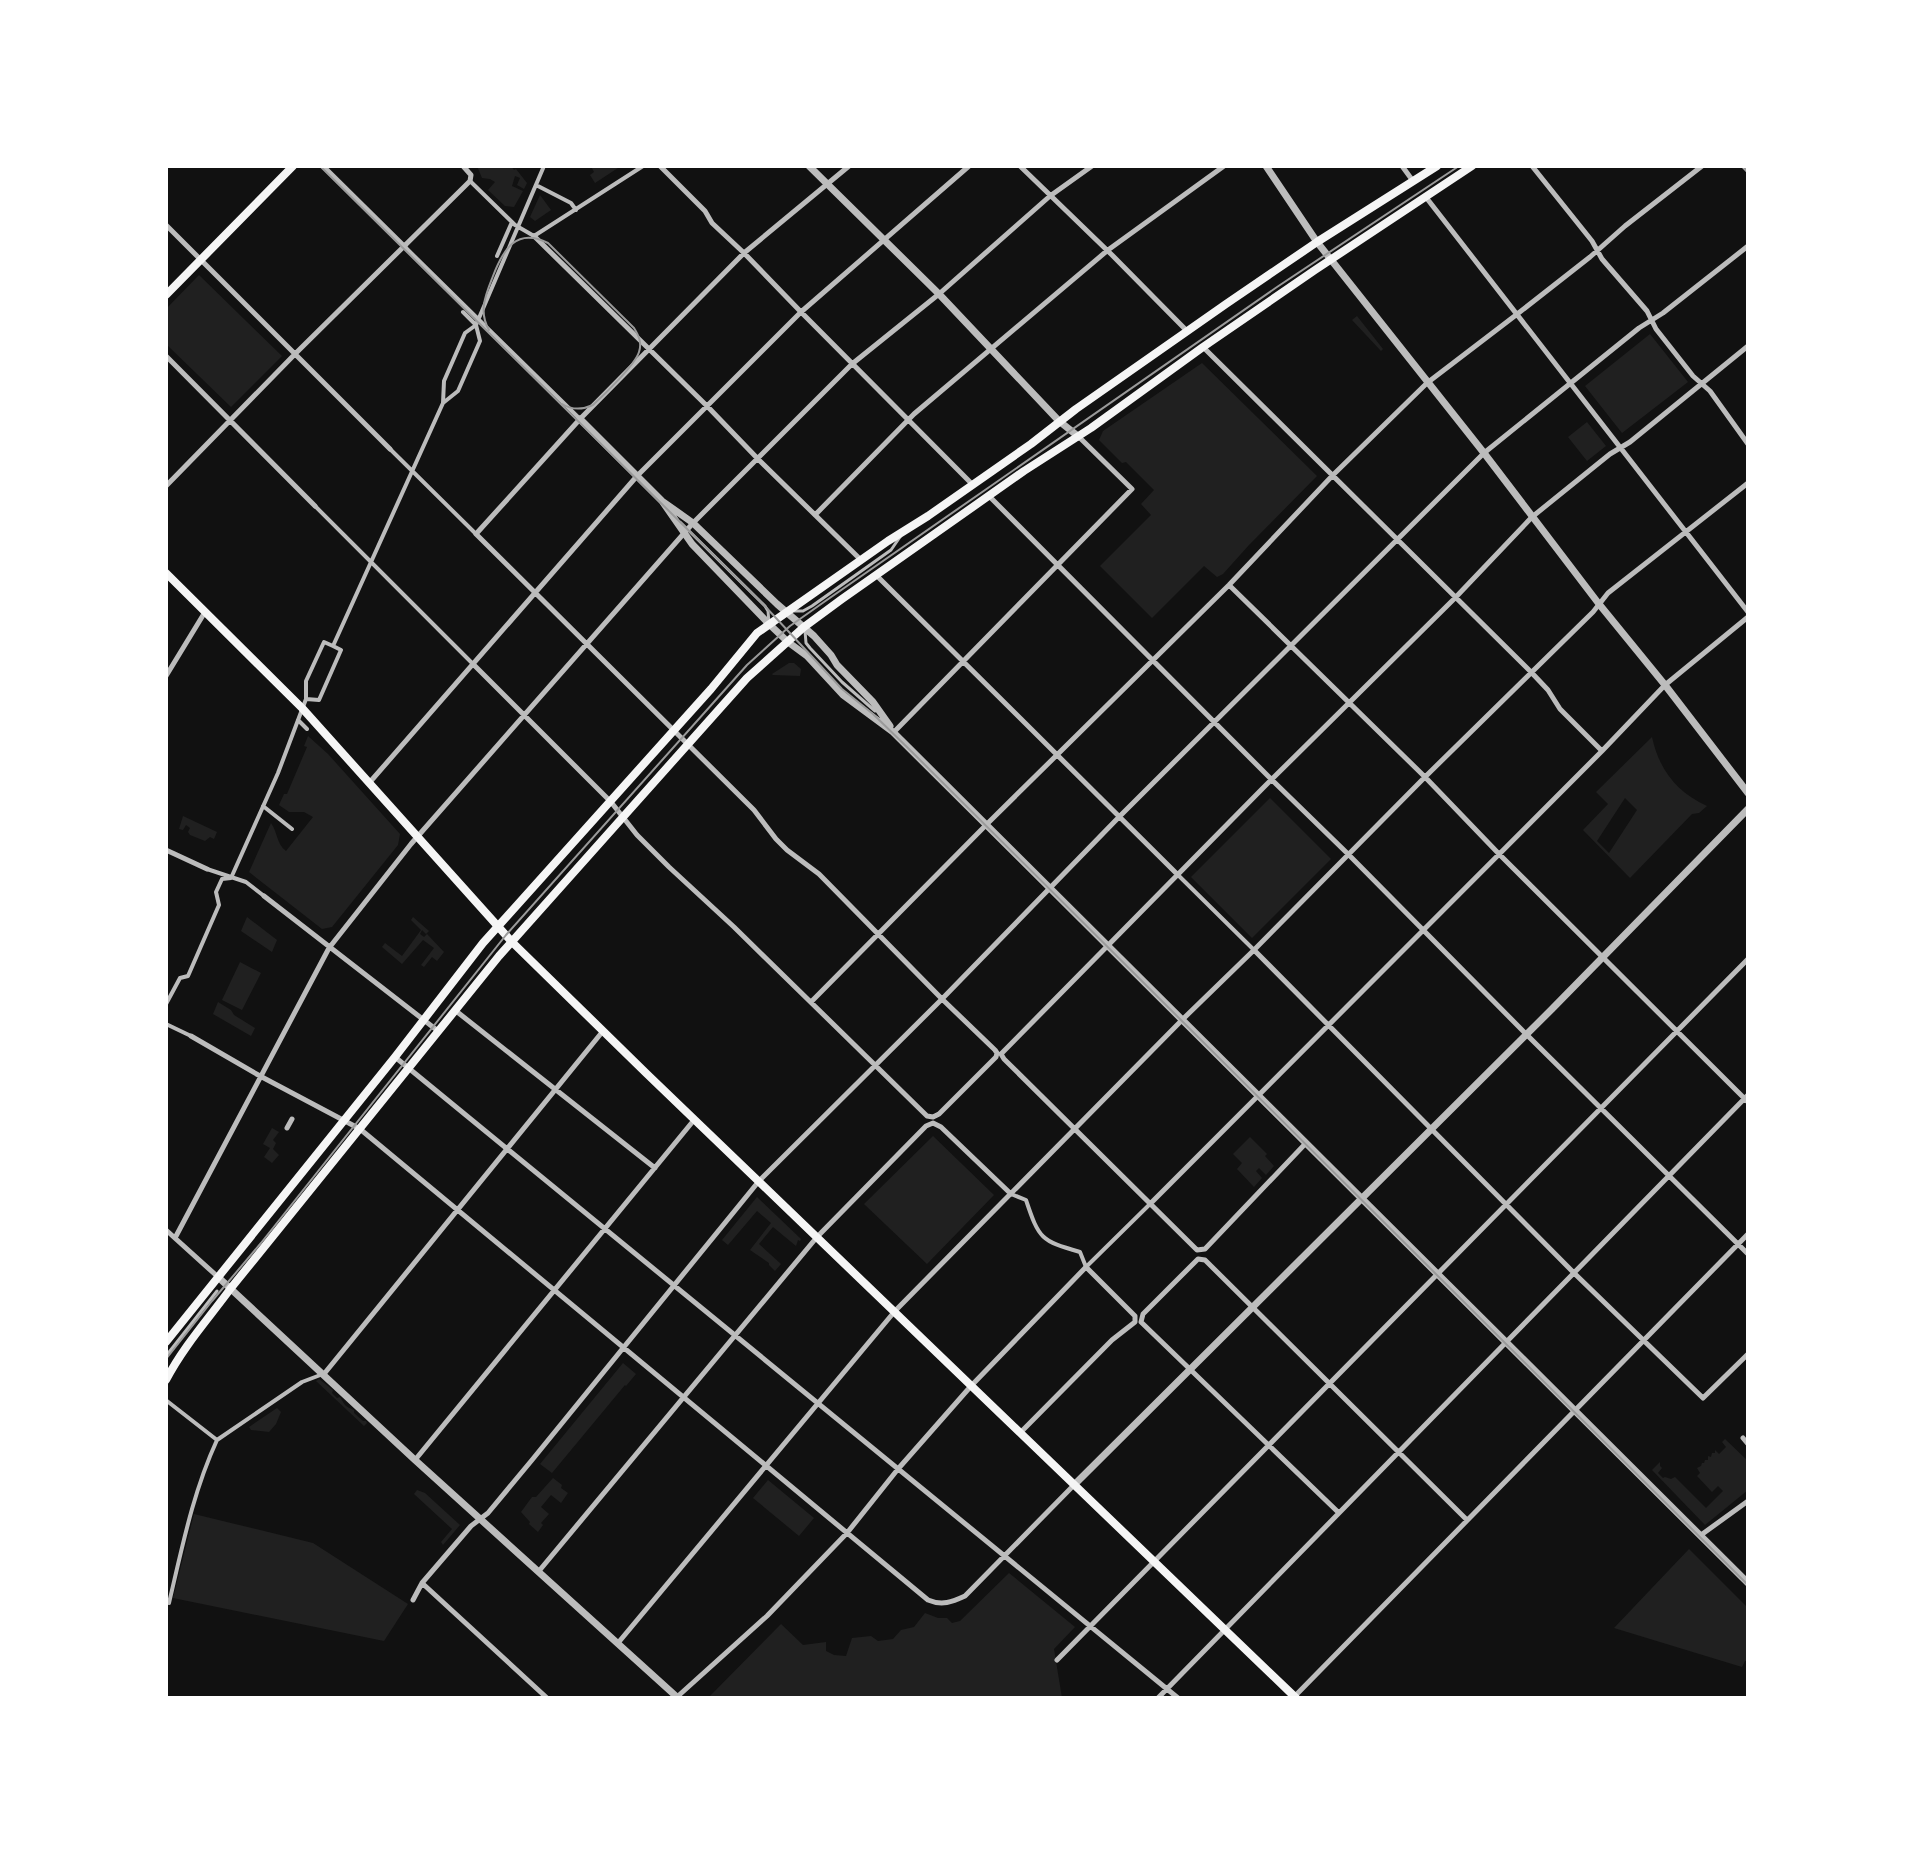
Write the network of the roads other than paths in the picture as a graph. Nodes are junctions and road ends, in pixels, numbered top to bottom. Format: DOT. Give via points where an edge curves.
graph roads {
  1 [pos="293,166"];
  2 [pos="323,166"];
  3 [pos="463,166"];
  4 [pos="544,166"];
  5 [pos="643,166"];
  6 [pos="660,166"];
  7 [pos="809,166"];
  8 [pos="849,166"];
  9 [pos="969,166"];
  10 [pos="1020,166"];
  11 [pos="1092,166"];
  12 [pos="1224,166"];
  13 [pos="1266,166"];
  14 [pos="1402,166"];
  15 [pos="1437,166"];
  16 [pos="1472,166"];
  17 [pos="1532,166"];
  18 [pos="1702,166"];
  19 [pos="470,181"];
  20 [pos="1413,181"];
  21 [pos="828,184"];
  22 [pos="536,185"];
  23 [pos="1050,196"];
  24 [pos="1425,196"];
  25 [pos="576,210"];
  26 [pos="512,222"];
  27 [pos="166,225"];
  28 [pos="518,227"];
  29 [pos="534,236"];
  30 [pos="885,240"];
  31 [pos="1317,242"];
  32 [pos="1748,246"];
  33 [pos="405,247"];
  34 [pos="1108,250"];
  35 [pos="1597,250"];
  36 [pos="744,253"];
  37 [pos="497,256"];
  38 [pos="1331,259"];
  39 [pos="202,260"];
  40 [pos="939,294"];
  41 [pos="166,295"];
  42 [pos="463,312"];
  43 [pos="801,312"];
  44 [pos="1516,315"];
  45 [pos="1652,320"];
  46 [pos="477,322"];
  47 [pos="1187,332"];
  48 [pos="1748,346"];
  49 [pos="1203,347"];
  50 [pos="991,349"];
  51 [pos="648,350"];
  52 [pos="295,354"];
  53 [pos="166,356"];
  54 [pos="852,364"];
  55 [pos="1427,383"];
  56 [pos="1702,384"];
  57 [pos="1570,385"];
  58 [pos="443,403"];
  59 [pos="707,406"];
  60 [pos="908,418"];
  61 [pos="580,419"];
  62 [pos="230,420"];
  63 [pos="1059,421"];
  64 [pos="1079,437"];
  65 [pos="1748,444"];
  66 [pos="1621,447"];
  67 [pos="390,449"];
  68 [pos="1484,453"];
  69 [pos="758,459"];
  70 [pos="412,471"];
  71 [pos="1333,475"];
  72 [pos="637,476"];
  73 [pos="1748,483"];
  74 [pos="973,485"];
  75 [pos="166,486"];
  76 [pos="989,496"];
  77 [pos="662,501"];
  78 [pos="315,506"];
  79 [pos="815,515"];
  80 [pos="1532,517"];
  81 [pos="688,529"];
  82 [pos="902,532"];
  83 [pos="1687,532"];
  84 [pos="476,534"];
  85 [pos="1398,540"];
  86 [pos="861,560"];
  87 [pos="370,561"];
  88 [pos="1057,565"];
  89 [pos="166,573"];
  90 [pos="876,575"];
  91 [pos="1229,585"];
  92 [pos="536,594"];
  93 [pos="1455,598"];
  94 [pos="1599,604"];
  95 [pos="205,612"];
  96 [pos="786,612"];
  97 [pos="1748,614"];
  98 [pos="769,624"];
  99 [pos="804,627"];
  100 [pos="788,642"];
  101 [pos="586,645"];
  102 [pos="333,646"];
  103 [pos="1291,647"];
  104 [pos="1152,660"];
  105 [pos="963,662"];
  106 [pos="473,664"];
  107 [pos="1531,672"];
  108 [pos="166,676"];
  109 [pos="1665,685"];
  110 [pos="304,704"];
  111 [pos="1350,704"];
  112 [pos="524,716"];
  113 [pos="298,720"];
  114 [pos="1214,721"];
  115 [pos="307,729"];
  116 [pos="674,730"];
  117 [pos="894,732"];
  118 [pos="688,743"];
  119 [pos="1602,751"];
  120 [pos="1057,754"];
  121 [pos="1425,777"];
  122 [pos="1272,780"];
  123 [pos="369,783"];
  124 [pos="1748,793"];
  125 [pos="611,802"];
  126 [pos="263,806"];
  127 [pos="1748,809"];
  128 [pos="622,817"];
  129 [pos="1119,817"];
  130 [pos="987,824"];
  131 [pos="292,829"];
  132 [pos="419,837"];
  133 [pos="166,850"];
  134 [pos="1348,854"];
  135 [pos="1499,854"];
  136 [pos="207,869"];
  137 [pos="1178,875"];
  138 [pos="231,878"];
  139 [pos="1051,888"];
  140 [pos="264,896"];
  141 [pos="498,927"];
  142 [pos="1423,930"];
  143 [pos="878,933"];
  144 [pos="512,942"];
  145 [pos="1108,944"];
  146 [pos="329,948"];
  147 [pos="1254,950"];
  148 [pos="1603,956"];
  149 [pos="1748,959"];
  150 [pos="942,999"];
  151 [pos="811,1002"];
  152 [pos="166,1004"];
  153 [pos="455,1010"];
  154 [pos="1183,1019"];
  155 [pos="423,1020"];
  156 [pos="166,1024"];
  157 [pos="1328,1024"];
  158 [pos="438,1031"];
  159 [pos="603,1031"];
  160 [pos="1676,1032"];
  161 [pos="1526,1034"];
  162 [pos="191,1036"];
  163 [pos="999,1054"];
  164 [pos="395,1057"];
  165 [pos="876,1065"];
  166 [pos="408,1068"];
  167 [pos="260,1076"];
  168 [pos="555,1090"];
  169 [pos="1259,1095"];
  170 [pos="303,1099"];
  171 [pos="1747,1099"];
  172 [pos="298,1107"];
  173 [pos="1601,1109"];
  174 [pos="292,1119"];
  175 [pos="344,1120"];
  176 [pos="694,1120"];
  177 [pos="287,1128"];
  178 [pos="1431,1128"];
  179 [pos="360,1129"];
  180 [pos="1075,1129"];
  181 [pos="1306,1143"];
  182 [pos="507,1149"];
  183 [pos="655,1168"];
  184 [pos="1669,1177"];
  185 [pos="759,1181"];
  186 [pos="1011,1194"];
  187 [pos="1362,1198"];
  188 [pos="1150,1204"];
  189 [pos="1505,1204"];
  190 [pos="458,1211"];
  191 [pos="605,1230"];
  192 [pos="166,1231"];
  193 [pos="1748,1234"];
  194 [pos="817,1237"];
  195 [pos="175,1238"];
  196 [pos="1738,1243"];
  197 [pos="1200,1254"];
  198 [pos="1748,1254"];
  199 [pos="1086,1267"];
  200 [pos="1438,1273"];
  201 [pos="1574,1273"];
  202 [pos="218,1277"];
  203 [pos="674,1285"];
  204 [pos="231,1288"];
  205 [pos="217,1291"];
  206 [pos="553,1291"];
  207 [pos="1253,1307"];
  208 [pos="895,1311"];
  209 [pos="1138,1320"];
  210 [pos="736,1336"];
  211 [pos="1643,1340"];
  212 [pos="166,1342"];
  213 [pos="1507,1343"];
  214 [pos="623,1348"];
  215 [pos="1748,1354"];
  216 [pos="166,1356"];
  217 [pos="1190,1369"];
  218 [pos="324,1374"];
  219 [pos="166,1380"];
  220 [pos="1328,1383"];
  221 [pos="971,1386"];
  222 [pos="684,1398"];
  223 [pos="167,1401"];
  224 [pos="816,1403"];
  225 [pos="1574,1410"];
  226 [pos="1020,1433"];
  227 [pos="217,1440"];
  228 [pos="1269,1445"];
  229 [pos="1398,1452"];
  230 [pos="415,1460"];
  231 [pos="766,1466"];
  232 [pos="898,1469"];
  233 [pos="1074,1485"];
  234 [pos="1748,1501"];
  235 [pos="1339,1513"];
  236 [pos="481,1520"];
  237 [pos="1467,1520"];
  238 [pos="847,1533"];
  239 [pos="1701,1535"];
  240 [pos="1004,1556"];
  241 [pos="1154,1561"];
  242 [pos="539,1571"];
  243 [pos="422,1583"];
  244 [pos="1748,1583"];
  245 [pos="413,1600"];
  246 [pos="169,1603"];
  247 [pos="1090,1626"];
  248 [pos="1225,1630"];
  249 [pos="618,1643"];
  250 [pos="1057,1660"];
  251 [pos="1167,1689"];
  252 [pos="547,1698"];
  253 [pos="678,1698"];
  254 [pos="1158,1698"];
  255 [pos="1178,1698"];
  256 [pos="1294,1698"];
  1 -- 39 [label="main road"];
  2 -- 33 [label="street"];
  3 -- 19 [label="street"];
  4 -- 22 [label="street"];
  5 -- 25 [label="street"];
  6 -- 36 [label="street"];
  7 -- 21 [label="street"];
  8 -- 21 [label="street"];
  9 -- 30 [label="street"];
  10 -- 23 [label="street"];
  11 -- 23 [label="street"];
  12 -- 34 [label="street"];
  13 -- 31 [label="street"];
  14 -- 20 [label="street"];
  15 -- 20 [label="main road"];
  16 -- 24 [label="main road"];
  17 -- 35 [label="street"];
  18 -- 35 [label="street"];
  19 -- 26 [label="street"];
  19 -- 33 [label="street"];
  20 -- 31 [label="main road"];
  21 -- 30 [label="street"];
  21 -- 36 [label="street"];
  22 -- 25 [label="street"];
  22 -- 28 [label="street"];
  23 -- 34 [label="street"];
  23 -- 40 [label="street"];
  24 -- 38 [label="main road"];
  24 -- 44 [label="street"];
  25 -- 29 [label="street"];
  26 -- 28 [label="street"];
  26 -- 37 [label="street"];
  27 -- 39 [label="street"];
  28 -- 29 [label="street"];
  28 -- 46 [label="street"];
  29 -- 51 [label="street"];
  30 -- 40 [label="street"];
  30 -- 43 [label="street"];
  31 -- 38 [label="street"];
  31 -- 47 [label="main road"];
  32 -- 45 [label="street"];
  33 -- 46 [label="street"];
  33 -- 52 [label="street"];
  34 -- 47 [label="street"];
  34 -- 50 [label="street"];
  35 -- 44 [label="street"];
  35 -- 45 [label="street"];
  36 -- 43 [label="street"];
  36 -- 51 [label="street"];
  38 -- 49 [label="main road"];
  38 -- 55 [label="street"];
  39 -- 41 [label="main road"];
  39 -- 52 [label="street"];
  40 -- 50 [label="street"];
  40 -- 54 [label="street"];
  42 -- 46 [label="street"];
  43 -- 54 [label="street"];
  43 -- 59 [label="street"];
  44 -- 55 [label="street"];
  44 -- 57 [label="street"];
  45 -- 56 [label="street"];
  45 -- 57 [label="street"];
  46 -- 58 [label="street" via="465,333 444,381"];
  46 -- 58 [label="street" via="480,341 458,391"];
  46 -- 61 [label="street"];
  47 -- 63 [label="main road"];
  48 -- 56 [label="street"];
  49 -- 64 [label="main road"];
  49 -- 71 [label="street"];
  50 -- 60 [label="street"];
  50 -- 63 [label="street"];
  51 -- 59 [label="street"];
  51 -- 61 [label="street"];
  52 -- 62 [label="street"];
  52 -- 67 [label="street"];
  53 -- 62 [label="street"];
  54 -- 60 [label="street"];
  54 -- 69 [label="street"];
  55 -- 68 [label="street"];
  55 -- 71 [label="street"];
  56 -- 65 [label="street"];
  56 -- 66 [label="street"];
  57 -- 66 [label="street"];
  57 -- 68 [label="street"];
  58 -- 70 [label="street"];
  59 -- 69 [label="street"];
  59 -- 72 [label="street"];
  60 -- 74 [label="street"];
  60 -- 79 [label="street"];
  61 -- 72 [label="street"];
  61 -- 84 [label="street"];
  62 -- 75 [label="street"];
  62 -- 78 [label="street"];
  63 -- 64 [label="street"];
  63 -- 74 [label="main road"];
  64 -- 76 [label="main road"];
  64 -- 88 [label="street" via="1132,489"];
  66 -- 80 [label="street"];
  66 -- 83 [label="street"];
  67 -- 70 [label="street"];
  68 -- 80 [label="street"];
  68 -- 85 [label="street"];
  69 -- 79 [label="street"];
  69 -- 81 [label="street"];
  70 -- 84 [label="street"];
  70 -- 87 [label="street"];
  71 -- 85 [label="street"];
  71 -- 91 [label="street"];
  72 -- 77 [label="street"];
  72 -- 92 [label="street"];
  73 -- 83 [label="street"];
  74 -- 82 [label="main road"];
  76 -- 88 [label="street"];
  76 -- 90 [label="main road"];
  77 -- 81 [label="street"];
  77 -- 81 [label="street"];
  78 -- 87 [label="street"];
  79 -- 86 [label="street"];
  80 -- 93 [label="street"];
  80 -- 94 [label="street"];
  81 -- 96 [label="street"];
  81 -- 98 [label="street" via="701,554"];
  81 -- 101 [label="street"];
  82 -- 86 [label="main road"];
  82 -- 96 [label="lane" via="891,550 812,606"];
  83 -- 94 [label="street"];
  83 -- 97 [label="street"];
  84 -- 92 [label="street"];
  85 -- 93 [label="street"];
  85 -- 103 [label="street"];
  86 -- 96 [label="main road"];
  87 -- 102 [label="street"];
  87 -- 106 [label="street"];
  88 -- 104 [label="street"];
  88 -- 105 [label="street"];
  89 -- 95 [label="main road"];
  90 -- 99 [label="main road"];
  90 -- 105 [label="street"];
  91 -- 103 [label="street"];
  91 -- 104 [label="street"];
  92 -- 101 [label="street"];
  92 -- 106 [label="street"];
  93 -- 107 [label="street"];
  93 -- 111 [label="street"];
  94 -- 107 [label="street"];
  94 -- 109 [label="street"];
  95 -- 108 [label="street"];
  95 -- 110 [label="main road"];
  96 -- 98 [label="main road"];
  96 -- 99 [label="street"];
  97 -- 109 [label="street"];
  98 -- 100 [label="street"];
  98 -- 116 [label="main road"];
  99 -- 100 [label="main road"];
  99 -- 117 [label="street"];
  100 -- 117 [label="street" via="843,695"];
  100 -- 118 [label="main road"];
  101 -- 112 [label="street"];
  101 -- 116 [label="street"];
  102 -- 110 [label="street" via="324,642 306,681"];
  102 -- 110 [label="street" via="341,650 319,700"];
  103 -- 111 [label="street"];
  103 -- 114 [label="street"];
  104 -- 114 [label="street"];
  104 -- 120 [label="street"];
  105 -- 117 [label="street"];
  105 -- 120 [label="street"];
  106 -- 112 [label="street"];
  106 -- 123 [label="street"];
  107 -- 119 [label="street"];
  107 -- 121 [label="street"];
  109 -- 119 [label="street"];
  109 -- 124 [label="street"];
  110 -- 113 [label="street"];
  110 -- 123 [label="main road"];
  111 -- 121 [label="street"];
  111 -- 122 [label="street"];
  112 -- 125 [label="street"];
  112 -- 132 [label="street"];
  113 -- 115 [label="street"];
  113 -- 126 [label="street"];
  114 -- 122 [label="street"];
  114 -- 129 [label="street"];
  116 -- 118 [label="street"];
  116 -- 125 [label="main road"];
  117 -- 130 [label="street"];
  118 -- 128 [label="main road"];
  118 -- 143 [label="street" via="787,850"];
  119 -- 135 [label="street"];
  120 -- 129 [label="street"];
  120 -- 130 [label="street"];
  121 -- 134 [label="street"];
  121 -- 135 [label="street"];
  122 -- 134 [label="street"];
  122 -- 137 [label="street"];
  123 -- 132 [label="main road"];
  125 -- 128 [label="street"];
  125 -- 141 [label="main road"];
  126 -- 131 [label="street"];
  126 -- 138 [label="street"];
  127 -- 148 [label="street"];
  128 -- 144 [label="main road"];
  128 -- 151 [label="street"];
  129 -- 137 [label="street"];
  129 -- 139 [label="street"];
  130 -- 139 [label="street"];
  130 -- 143 [label="street"];
  132 -- 141 [label="main road"];
  132 -- 146 [label="street"];
  133 -- 136 [label="street"];
  134 -- 142 [label="street"];
  134 -- 147 [label="street"];
  135 -- 142 [label="street"];
  135 -- 148 [label="street"];
  136 -- 138 [label="street"];
  137 -- 145 [label="street"];
  137 -- 147 [label="street"];
  138 -- 140 [label="street"];
  138 -- 152 [label="street" via="222,879 216,892 219,905 188,976 180,978"];
  139 -- 145 [label="street"];
  139 -- 150 [label="street"];
  140 -- 146 [label="street"];
  141 -- 144 [label="main road"];
  141 -- 155 [label="main road"];
  142 -- 157 [label="street"];
  142 -- 161 [label="street"];
  143 -- 150 [label="street"];
  143 -- 151 [label="street"];
  144 -- 153 [label="main road"];
  144 -- 159 [label="main road"];
  145 -- 154 [label="street"];
  145 -- 163 [label="street"];
  146 -- 155 [label="street"];
  146 -- 167 [label="street"];
  147 -- 154 [label="street"];
  147 -- 157 [label="street"];
  148 -- 160 [label="street"];
  148 -- 161 [label="street"];
  149 -- 160 [label="street"];
  150 -- 163 [label="street"];
  150 -- 165 [label="street"];
  151 -- 165 [label="street"];
  153 -- 158 [label="main road"];
  153 -- 168 [label="street"];
  154 -- 169 [label="street"];
  154 -- 180 [label="street"];
  155 -- 158 [label="street"];
  155 -- 164 [label="main road"];
  156 -- 162 [label="street"];
  157 -- 169 [label="street"];
  157 -- 178 [label="street"];
  158 -- 166 [label="main road"];
  159 -- 168 [label="street"];
  159 -- 176 [label="main road"];
  160 -- 171 [label="street"];
  160 -- 173 [label="street"];
  161 -- 173 [label="street"];
  161 -- 178 [label="street"];
  162 -- 167 [label="street"];
  163 -- 165 [label="street" via="933,1117"];
  163 -- 180 [label="street"];
  164 -- 166 [label="street"];
  164 -- 175 [label="main road"];
  165 -- 185 [label="street"];
  166 -- 179 [label="main road"];
  166 -- 182 [label="street"];
  167 -- 170 [label="street"];
  167 -- 195 [label="street"];
  168 -- 182 [label="street"];
  168 -- 183 [label="street"];
  169 -- 181 [label="street"];
  169 -- 188 [label="street"];
  170 -- 172 [label="street"];
  170 -- 175 [label="street"];
  171 -- 184 [label="street"];
  173 -- 184 [label="street"];
  173 -- 189 [label="street"];
  174 -- 177 [label="street"];
  175 -- 179 [label="street"];
  175 -- 202 [label="main road"];
  176 -- 183 [label="street"];
  176 -- 185 [label="main road"];
  178 -- 187 [label="street"];
  178 -- 189 [label="street"];
  179 -- 190 [label="street"];
  179 -- 204 [label="main road"];
  180 -- 186 [label="street"];
  180 -- 188 [label="street"];
  181 -- 187 [label="street"];
  181 -- 197 [label="street"];
  182 -- 190 [label="street"];
  182 -- 191 [label="street"];
  183 -- 191 [label="street"];
  184 -- 196 [label="street"];
  184 -- 201 [label="street"];
  185 -- 194 [label="main road"];
  185 -- 203 [label="street"];
  186 -- 194 [label="street" via="941,1127 930,1124"];
  186 -- 199 [label="street" via="1026,1200 1036,1230 1050,1244 1080,1252"];
  186 -- 208 [label="street"];
  187 -- 200 [label="street"];
  187 -- 207 [label="street"];
  188 -- 197 [label="street"];
  188 -- 199 [label="street"];
  189 -- 200 [label="street"];
  189 -- 201 [label="street"];
  190 -- 206 [label="street"];
  190 -- 218 [label="street"];
  191 -- 203 [label="street"];
  191 -- 206 [label="street"];
  192 -- 195 [label="street"];
  193 -- 196 [label="street"];
  194 -- 208 [label="main road"];
  194 -- 210 [label="street"];
  195 -- 202 [label="street"];
  196 -- 198 [label="street"];
  196 -- 211 [label="street"];
  197 -- 207 [label="street"];
  197 -- 209 [label="street"];
  199 -- 209 [label="street"];
  199 -- 221 [label="street"];
  200 -- 213 [label="street"];
  200 -- 220 [label="street"];
  201 -- 211 [label="street"];
  201 -- 213 [label="street"];
  202 -- 204 [label="street"];
  202 -- 205 [label="lane"];
  202 -- 212 [label="main road"];
  203 -- 210 [label="street"];
  203 -- 214 [label="street"];
  204 -- 205 [label="lane"];
  204 -- 218 [label="street"];
  204 -- 219 [label="main road"];
  205 -- 216 [label="lane"];
  206 -- 214 [label="street"];
  206 -- 230 [label="street"];
  207 -- 217 [label="street"];
  207 -- 220 [label="street"];
  208 -- 221 [label="main road"];
  208 -- 224 [label="street"];
  209 -- 217 [label="street"];
  209 -- 226 [label="street"];
  210 -- 222 [label="street"];
  210 -- 224 [label="street"];
  211 -- 215 [label="street" via="1703,1398"];
  211 -- 225 [label="street"];
  213 -- 225 [label="street"];
  213 -- 229 [label="street"];
  214 -- 222 [label="street"];
  214 -- 236 [label="street"];
  217 -- 228 [label="street"];
  217 -- 233 [label="street"];
  218 -- 227 [label="street" via="302,1382"];
  218 -- 230 [label="street"];
  220 -- 228 [label="street"];
  220 -- 229 [label="street"];
  221 -- 226 [label="main road"];
  221 -- 232 [label="street"];
  222 -- 231 [label="street"];
  222 -- 242 [label="street"];
  223 -- 227 [label="street"];
  224 -- 231 [label="street"];
  224 -- 232 [label="street"];
  225 -- 237 [label="street"];
  225 -- 239 [label="street"];
  226 -- 233 [label="main road"];
  227 -- 246 [label="street" via="192,1507"];
  228 -- 235 [label="street"];
  228 -- 241 [label="street"];
  229 -- 235 [label="street"];
  229 -- 237 [label="street"];
  230 -- 236 [label="street"];
  231 -- 238 [label="street"];
  231 -- 249 [label="street"];
  232 -- 238 [label="street"];
  232 -- 240 [label="street"];
  233 -- 240 [label="street"];
  233 -- 241 [label="main road"];
  234 -- 239 [label="street"];
  235 -- 248 [label="street"];
  236 -- 242 [label="street"];
  236 -- 243 [label="street"];
  237 -- 256 [label="street"];
  238 -- 240 [label="street" via="928,1600 943,1604 965,1596"];
  238 -- 253 [label="street"];
  239 -- 244 [label="street"];
  240 -- 247 [label="street"];
  241 -- 247 [label="street"];
  241 -- 248 [label="main road"];
  242 -- 249 [label="street"];
  243 -- 245 [label="street"];
  243 -- 252 [label="street"];
  247 -- 250 [label="street"];
  247 -- 251 [label="street"];
  248 -- 251 [label="street"];
  248 -- 256 [label="main road"];
  249 -- 253 [label="street"];
  251 -- 254 [label="street"];
  251 -- 255 [label="street"];
}
